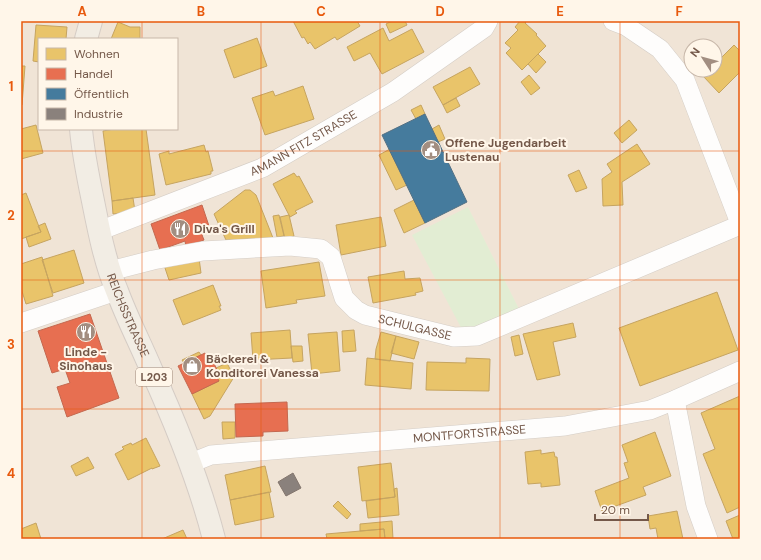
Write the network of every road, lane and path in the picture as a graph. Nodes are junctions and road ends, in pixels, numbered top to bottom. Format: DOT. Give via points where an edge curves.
graph roads {
  1 [pos="92,21"];
  2 [pos="488,21"];
  3 [pos="613,21"];
  4 [pos="86,38"];
  5 [pos="81,130"];
  6 [pos="740,224"];
  7 [pos="99,231"];
  8 [pos="110,270"];
  9 [pos="116,291"];
  10 [pos="21,323"];
  11 [pos="740,371"];
  12 [pos="675,400"];
  13 [pos="191,462"];
  14 [pos="214,539"];
  15 [pos="708,539"];
  1 -- 4 [label="main road"];
  2 -- 7 [label="street, AMANN FITZ STRASSE" via="484,28 393,92 262,168"];
  3 -- 6 [label="street" via="626,26 660,50 685,80"];
  5 -- 7 [label="main road, REICHSSTRASSE / L203" via="82,147"];
  6 -- 8 [label="street, SCHULGASSE" via="477,336 454,337 365,315 356,310 344,298 331,257 321,249 290,246 203,251"];
  7 -- 8 [label="main road, REICHSSTRASSE / L203"];
  8 -- 9 [label="main road, REICHSSTRASSE / L203"];
  9 -- 10 [label="street"];
  9 -- 13 [label="main road, REICHSSTRASSE / L203"];
  11 -- 12 [label="street, MONTFORTSTRASSE"];
  12 -- 13 [label="street, MONTFORTSTRASSE" via="650,410 565,426 211,456"];
  12 -- 15 [label="street" via="696,506"];
  13 -- 14 [label="main road, REICHSSTRASSE / L203"];
}
